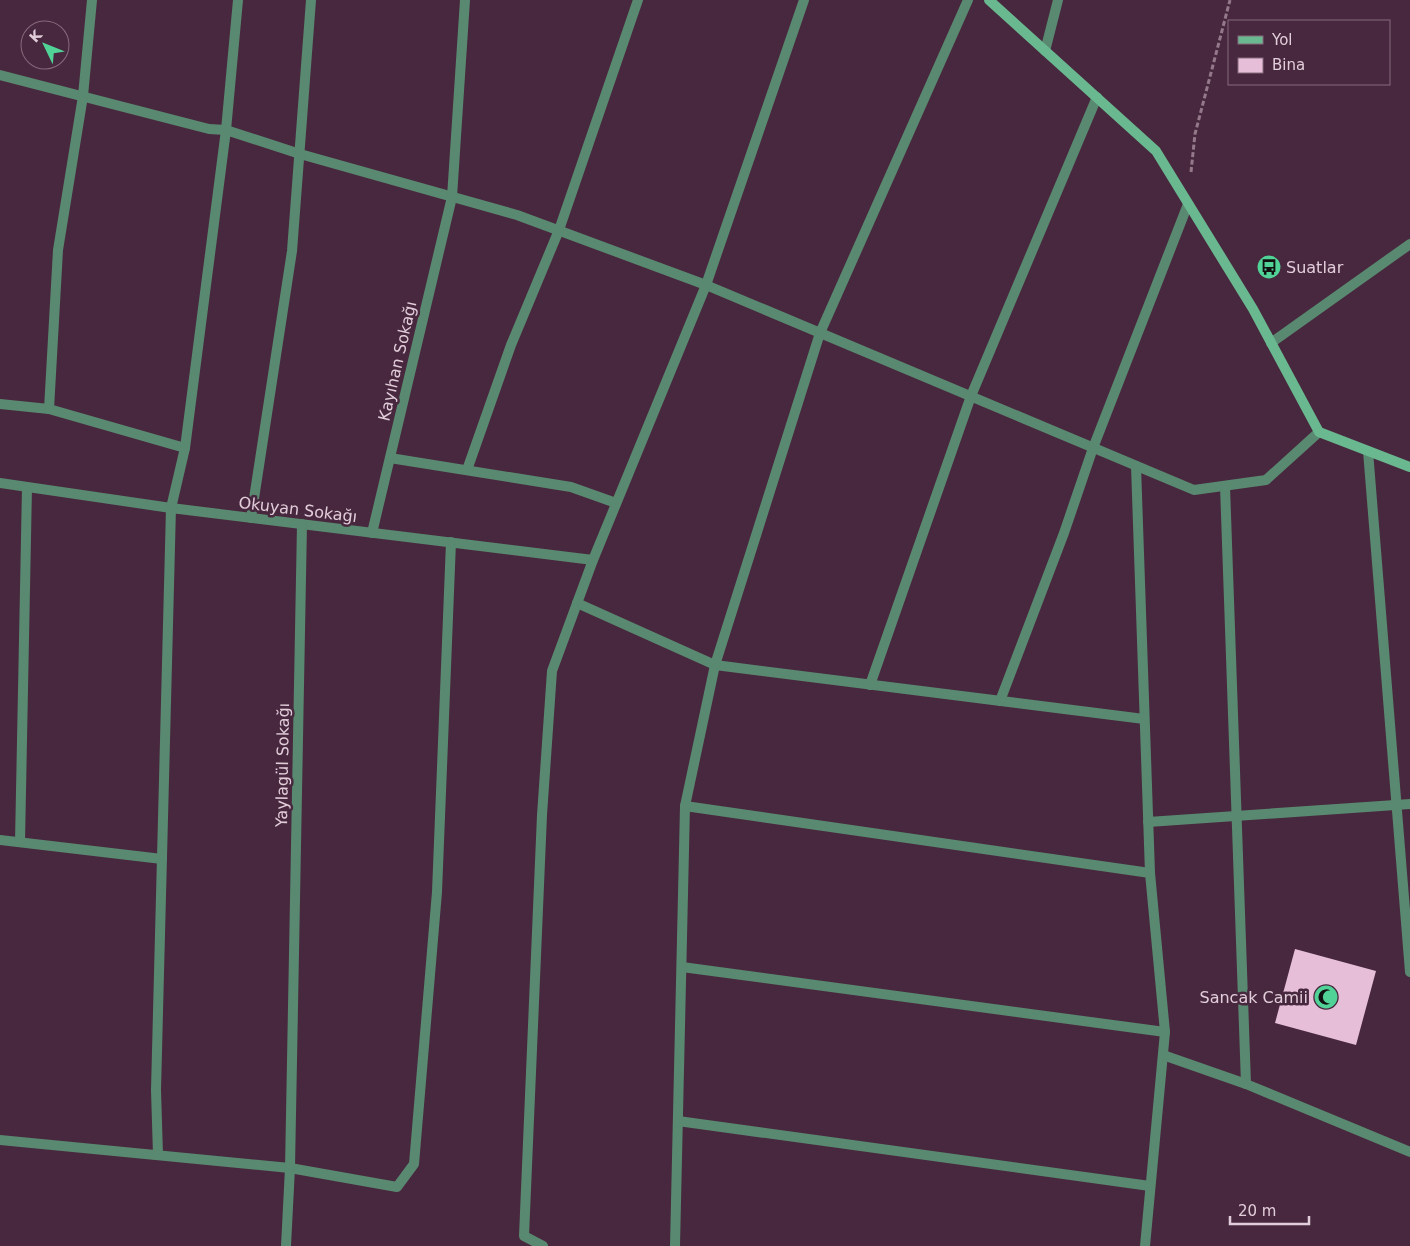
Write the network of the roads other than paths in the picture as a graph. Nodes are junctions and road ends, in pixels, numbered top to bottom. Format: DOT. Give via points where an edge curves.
graph roads {
  1 [pos="92,0"];
  2 [pos="238,0"];
  3 [pos="311,0"];
  4 [pos="465,0"];
  5 [pos="638,0"];
  6 [pos="804,0"];
  7 [pos="968,0"];
  8 [pos="989,0"];
  9 [pos="1058,0"];
  10 [pos="1045,51"];
  11 [pos="0,75"];
  12 [pos="83,96"];
  13 [pos="1097,97"];
  14 [pos="226,130"];
  15 [pos="300,154"];
  16 [pos="452,197"];
  17 [pos="1188,204"];
  18 [pos="559,230"];
  19 [pos="1410,244"];
  20 [pos="706,285"];
  21 [pos="820,333"];
  22 [pos="1271,343"];
  23 [pos="971,396"];
  24 [pos="0,404"];
  25 [pos="49,409"];
  26 [pos="1319,432"];
  27 [pos="185,448"];
  28 [pos="1094,448"];
  29 [pos="1368,451"];
  30 [pos="390,458"];
  31 [pos="1136,466"];
  32 [pos="1410,467"];
  33 [pos="467,470"];
  34 [pos="0,483"];
  35 [pos="1224,486"];
  36 [pos="28,487"];
  37 [pos="616,503"];
  38 [pos="172,508"];
  39 [pos="251,518"];
  40 [pos="302,524"];
  41 [pos="372,533"];
  42 [pos="451,542"];
  43 [pos="593,560"];
  44 [pos="577,603"];
  45 [pos="716,665"];
  46 [pos="870,685"];
  47 [pos="1000,701"];
  48 [pos="1144,719"];
  49 [pos="1397,804"];
  50 [pos="1410,804"];
  51 [pos="685,806"];
  52 [pos="1236,815"];
  53 [pos="1148,822"];
  54 [pos="0,840"];
  55 [pos="20,842"];
  56 [pos="162,859"];
  57 [pos="1150,873"];
  58 [pos="682,967"];
  59 [pos="1410,972"];
  60 [pos="1165,1032"];
  61 [pos="1163,1055"];
  62 [pos="1246,1084"];
  63 [pos="678,1121"];
  64 [pos="0,1140"];
  65 [pos="1410,1152"];
  66 [pos="158,1155"];
  67 [pos="290,1168"];
  68 [pos="1150,1186"];
  69 [pos="286,1246"];
  70 [pos="543,1246"];
  71 [pos="675,1246"];
  72 [pos="1145,1246"];
  1 -- 12 [label="street"];
  2 -- 14 [label="street"];
  3 -- 15 [label="street"];
  4 -- 16 [label="street, Kayıhan Sokağı"];
  5 -- 18 [label="street"];
  6 -- 20 [label="street"];
  7 -- 21 [label="street"];
  8 -- 10 [label="street"];
  9 -- 10 [label="street"];
  10 -- 13 [label="street"];
  11 -- 12 [label="street"];
  12 -- 14 [label="street" via="209,129"];
  12 -- 25 [label="street" via="58,250"];
  13 -- 17 [label="street" via="1156,151"];
  13 -- 23 [label="street"];
  14 -- 15 [label="street"];
  14 -- 27 [label="street"];
  15 -- 16 [label="street"];
  15 -- 39 [label="street" via="292,251"];
  16 -- 18 [label="street"];
  16 -- 30 [label="street, Kayıhan Sokağı"];
  17 -- 22 [label="street"];
  17 -- 28 [label="street"];
  18 -- 20 [label="street"];
  18 -- 33 [label="street" via="511,345"];
  19 -- 22 [label="street"];
  20 -- 21 [label="street"];
  20 -- 37 [label="street"];
  21 -- 23 [label="street"];
  21 -- 45 [label="street"];
  22 -- 26 [label="street"];
  23 -- 28 [label="street"];
  23 -- 46 [label="street"];
  24 -- 25 [label="street"];
  25 -- 27 [label="street"];
  26 -- 29 [label="street"];
  26 -- 35 [label="street" via="1266,480"];
  27 -- 38 [label="street"];
  28 -- 31 [label="street"];
  28 -- 47 [label="street"];
  29 -- 32 [label="street"];
  29 -- 49 [label="street"];
  30 -- 33 [label="street"];
  30 -- 41 [label="street, Kayıhan Sokağı"];
  31 -- 35 [label="street" via="1194,490"];
  31 -- 48 [label="street"];
  33 -- 37 [label="street" via="570,487"];
  34 -- 36 [label="street, Okuyan Sokağı"];
  35 -- 52 [label="street"];
  36 -- 38 [label="street, Okuyan Sokağı"];
  36 -- 55 [label="street"];
  37 -- 43 [label="street"];
  38 -- 39 [label="street, Okuyan Sokağı"];
  38 -- 56 [label="street"];
  39 -- 40 [label="street, Okuyan Sokağı"];
  40 -- 41 [label="street, Okuyan Sokağı"];
  40 -- 67 [label="street, Yaylagül Sokağı"];
  41 -- 42 [label="street, Okuyan Sokağı"];
  42 -- 43 [label="street, Okuyan Sokağı"];
  42 -- 67 [label="street" via="438,892 414,1164 397,1186"];
  43 -- 44 [label="street"];
  44 -- 45 [label="street"];
  44 -- 70 [label="street" via="552,671 542,815 524,1236"];
  45 -- 46 [label="street"];
  45 -- 51 [label="street"];
  46 -- 47 [label="street"];
  47 -- 48 [label="street"];
  48 -- 53 [label="street"];
  49 -- 50 [label="street"];
  49 -- 52 [label="street"];
  49 -- 59 [label="street"];
  51 -- 57 [label="street"];
  51 -- 58 [label="street"];
  52 -- 53 [label="street"];
  52 -- 62 [label="street"];
  53 -- 57 [label="street"];
  54 -- 55 [label="street"];
  55 -- 56 [label="street"];
  56 -- 66 [label="street" via="156,1090"];
  57 -- 60 [label="street"];
  58 -- 60 [label="street"];
  58 -- 63 [label="street"];
  60 -- 61 [label="street"];
  61 -- 62 [label="street"];
  61 -- 68 [label="street"];
  62 -- 65 [label="street"];
  63 -- 68 [label="street"];
  63 -- 71 [label="street"];
  64 -- 66 [label="street"];
  66 -- 67 [label="street"];
  67 -- 69 [label="street, Yaylagül Sokağı"];
  68 -- 72 [label="street"];
}
